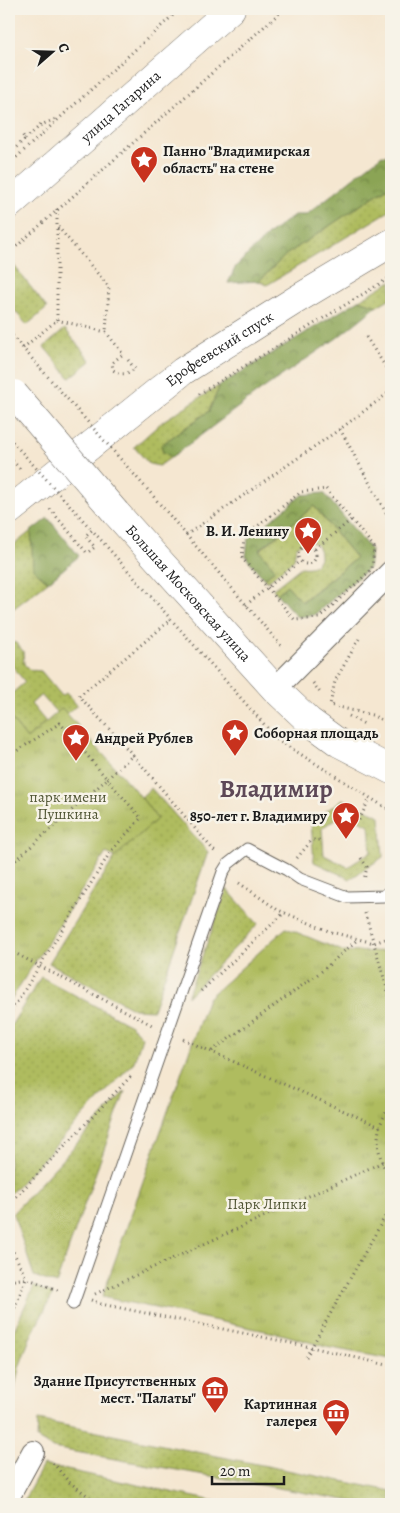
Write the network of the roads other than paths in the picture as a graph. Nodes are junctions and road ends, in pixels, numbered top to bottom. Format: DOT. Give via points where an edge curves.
graph roads {
  1 [pos="231,9"];
  2 [pos="9,205"];
  3 [pos="391,243"];
  4 [pos="11,392"];
  5 [pos="9,511"];
  6 [pos="391,572"];
  7 [pos="275,688"];
  8 [pos="391,770"];
  9 [pos="391,890"];
  10 [pos="74,1300"];
  11 [pos="42,1456"];
  12 [pos="9,1496"];
  1 -- 2 [label="main road, улица Гагарина"];
  3 -- 5 [label="main road, Ерофеевский спуск" via="183,371"];
  4 -- 7 [label="main road, Большая Московская улица, bridge"];
  6 -- 7 [label="street"];
  7 -- 8 [label="main road, Большая Московская улица" via="309,721 339,743"];
  9 -- 10 [label="lane" via="384,896 347,897 300,880 248,849 228,864"];
  11 -- 12 [label="street"];
}
